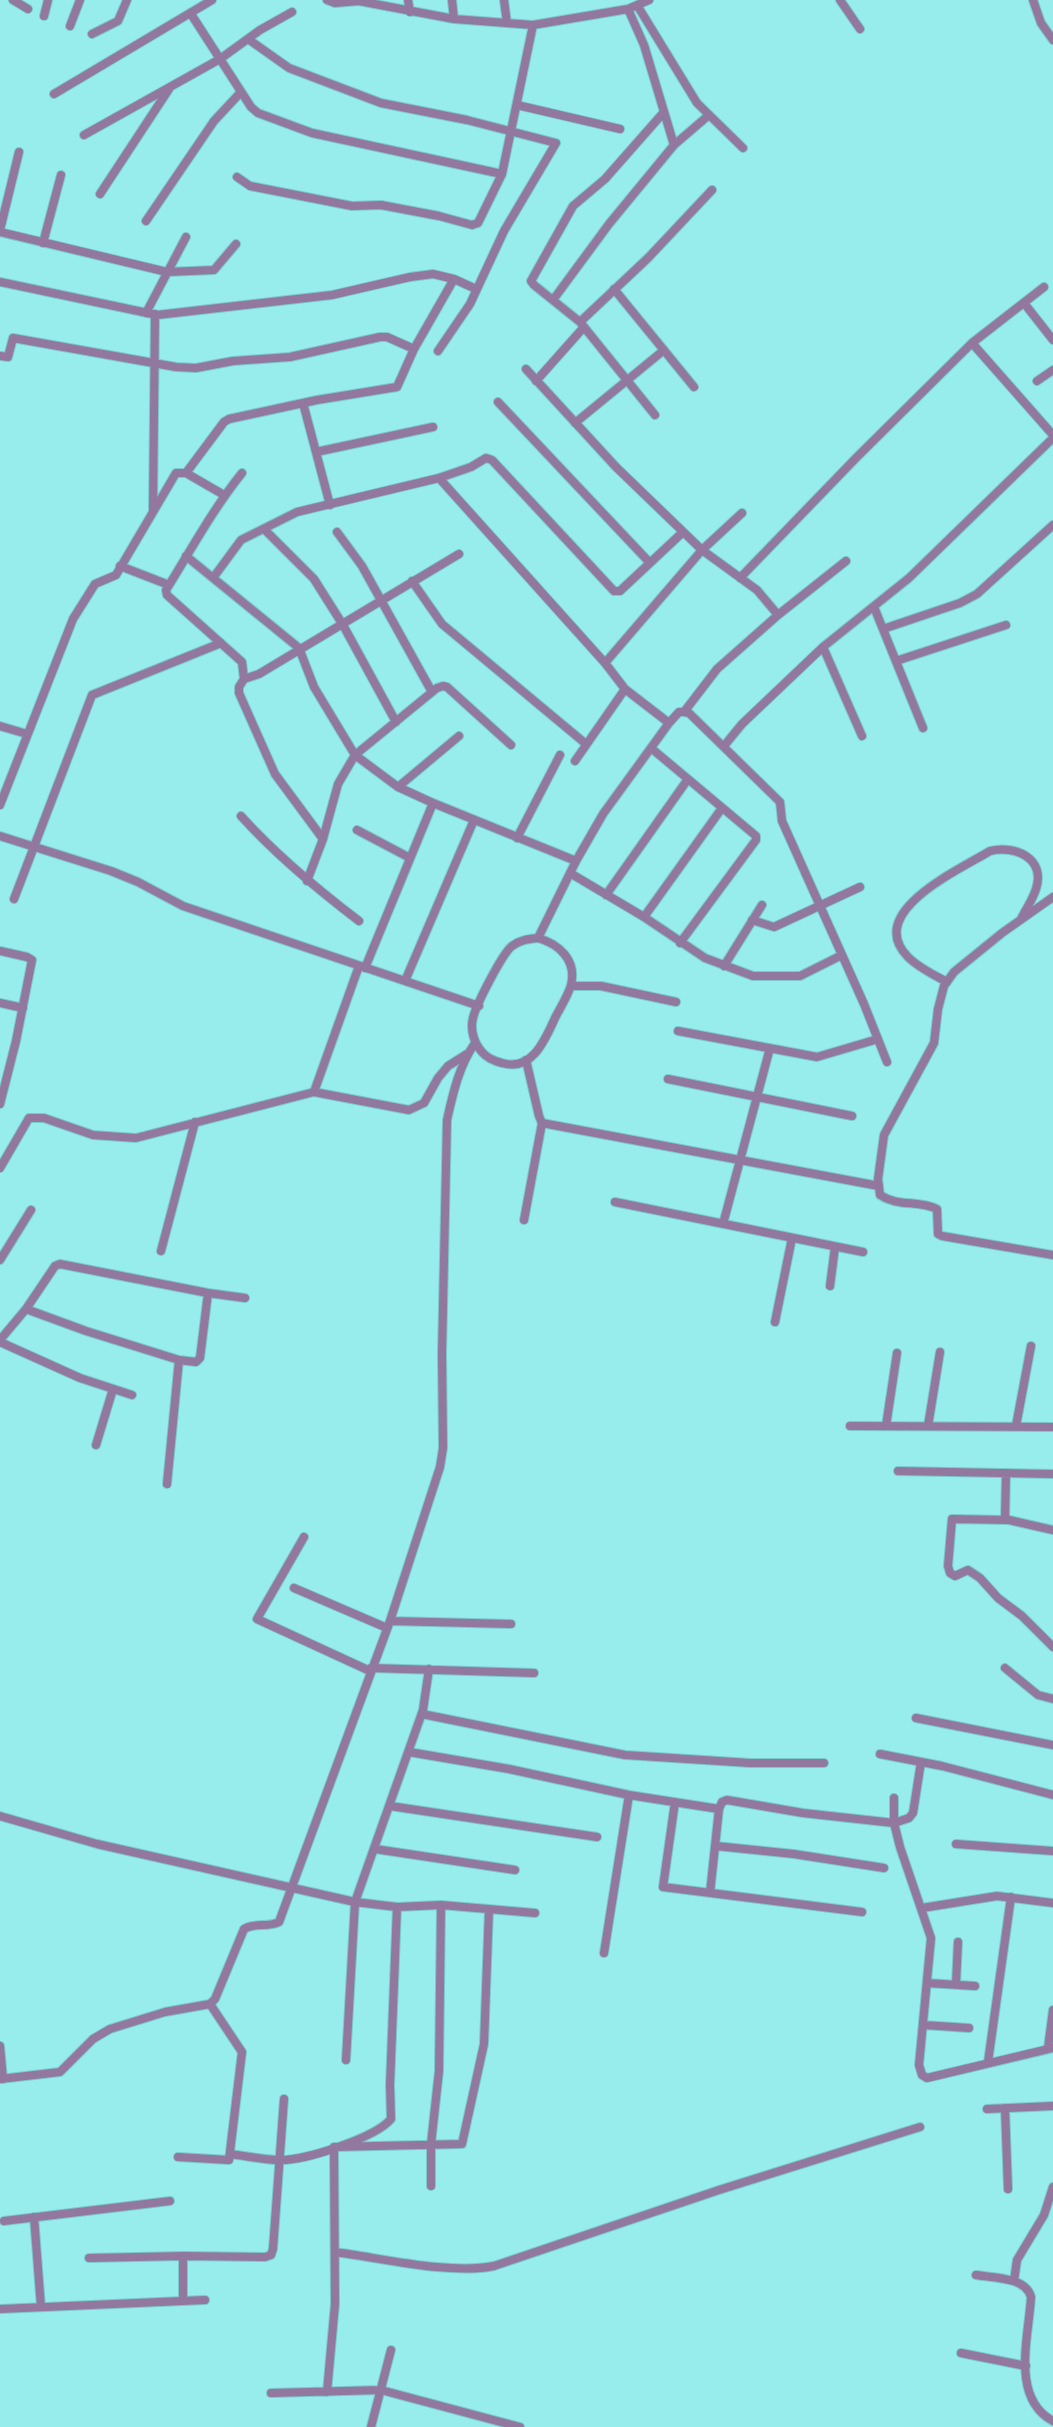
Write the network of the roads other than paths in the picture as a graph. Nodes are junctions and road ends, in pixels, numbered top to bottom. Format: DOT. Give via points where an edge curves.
graph roads {
  1 [pos="13,0"];
  2 [pos="48,0"];
  3 [pos="80,0"];
  4 [pos="127,0"];
  5 [pos="213,0"];
  6 [pos="327,0"];
  7 [pos="408,0"];
  8 [pos="452,0"];
  9 [pos="504,0"];
  10 [pos="649,0"];
  11 [pos="840,0"];
  12 [pos="1033,0"];
  13 [pos="359,1"];
  14 [pos="637,5"];
  15 [pos="28,9"];
  16 [pos="628,9"];
  17 [pos="292,12"];
  18 [pos="410,12"];
  19 [pos="191,14"];
  20 [pos="44,16"];
  21 [pos="454,19"];
  22 [pos="507,24"];
  23 [pos="532,25"];
  24 [pos="70,26"];
  25 [pos="860,29"];
  26 [pos="92,34"];
  27 [pos="248,39"];
  28 [pos="1053,40"];
  29 [pos="220,59"];
  30 [pos="171,86"];
  31 [pos="241,92"];
  32 [pos="54,94"];
  33 [pos="517,105"];
  34 [pos="664,112"];
  35 [pos="709,115"];
  36 [pos="620,129"];
  37 [pos="512,131"];
  38 [pos="84,135"];
  39 [pos="674,146"];
  40 [pos="743,148"];
  41 [pos="19,152"];
  42 [pos="502,174"];
  43 [pos="61,175"];
  44 [pos="237,177"];
  45 [pos="712,190"];
  46 [pos="100,194"];
  47 [pos="146,222"];
  48 [pos="0,231"];
  49 [pos="186,237"];
  50 [pos="43,243"];
  51 [pos="236,244"];
  52 [pos="167,272"];
  53 [pos="454,279"];
  54 [pos="0,282"];
  55 [pos="1044,287"];
  56 [pos="476,289"];
  57 [pos="615,290"];
  58 [pos="553,300"];
  59 [pos="1024,303"];
  60 [pos="151,314"];
  61 [pos="582,324"];
  62 [pos="1053,340"];
  63 [pos="972,344"];
  64 [pos="414,349"];
  65 [pos="663,350"];
  66 [pos="438,351"];
  67 [pos="0,356"];
  68 [pos="154,362"];
  69 [pos="526,369"];
  70 [pos="1053,370"];
  71 [pos="537,381"];
  72 [pos="628,381"];
  73 [pos="1037,381"];
  74 [pos="694,387"];
  75 [pos="498,402"];
  76 [pos="303,403"];
  77 [pos="655,415"];
  78 [pos="575,423"];
  79 [pos="433,427"];
  80 [pos="1053,436"];
  81 [pos="316,453"];
  82 [pos="186,473"];
  83 [pos="242,473"];
  84 [pos="439,478"];
  85 [pos="224,495"];
  86 [pos="330,505"];
  87 [pos="153,511"];
  88 [pos="742,513"];
  89 [pos="1053,525"];
  90 [pos="264,529"];
  91 [pos="337,532"];
  92 [pos="683,532"];
  93 [pos="702,550"];
  94 [pos="459,554"];
  95 [pos="186,556"];
  96 [pos="846,561"];
  97 [pos="650,563"];
  98 [pos="120,566"];
  99 [pos="213,578"];
  100 [pos="740,578"];
  101 [pos="412,581"];
  102 [pos="169,585"];
  103 [pos="382,601"];
  104 [pos="874,607"];
  105 [pos="778,615"];
  106 [pos="343,625"];
  107 [pos="1006,625"];
  108 [pos="883,629"];
  109 [pos="221,643"];
  110 [pos="823,647"];
  111 [pos="299,648"];
  112 [pos="896,661"];
  113 [pos="605,663"];
  114 [pos="244,679"];
  115 [pos="625,689"];
  116 [pos="432,692"];
  117 [pos="684,712"];
  118 [pos="396,722"];
  119 [pos="669,723"];
  120 [pos="0,726"];
  121 [pos="923,728"];
  122 [pos="27,734"];
  123 [pos="459,736"];
  124 [pos="862,736"];
  125 [pos="586,744"];
  126 [pos="511,745"];
  127 [pos="724,746"];
  128 [pos="651,748"];
  129 [pos="355,755"];
  130 [pos="560,755"];
  131 [pos="575,761"];
  132 [pos="688,779"];
  133 [pos="398,787"];
  134 [pos="433,803"];
  135 [pos="0,806"];
  136 [pos="722,808"];
  137 [pos="241,816"];
  138 [pos="474,820"];
  139 [pos="357,830"];
  140 [pos="0,836"];
  141 [pos="518,838"];
  142 [pos="323,839"];
  143 [pos="34,846"];
  144 [pos="410,858"];
  145 [pos="576,861"];
  146 [pos="570,873"];
  147 [pos="307,881"];
  148 [pos="860,887"];
  149 [pos="606,895"];
  150 [pos="1053,897"];
  151 [pos="14,899"];
  152 [pos="762,905"];
  153 [pos="820,907"];
  154 [pos="644,917"];
  155 [pos="1021,919"];
  156 [pos="752,920"];
  157 [pos="359,921"];
  158 [pos="538,938"];
  159 [pos="680,943"];
  160 [pos="0,951"];
  161 [pos="842,955"];
  162 [pos="724,966"];
  163 [pos="362,967"];
  164 [pos="405,981"];
  165 [pos="947,982"];
  166 [pos="571,986"];
  167 [pos="676,1002"];
  168 [pos="0,1003"];
  169 [pos="479,1006"];
  170 [pos="23,1008"];
  171 [pos="678,1031"];
  172 [pos="878,1039"];
  173 [pos="475,1043"];
  174 [pos="771,1048"];
  175 [pos="467,1054"];
  176 [pos="526,1060"];
  177 [pos="887,1062"];
  178 [pos="668,1079"];
  179 [pos="314,1092"];
  180 [pos="758,1096"];
  181 [pos="0,1104"];
  182 [pos="852,1116"];
  183 [pos="195,1122"];
  184 [pos="542,1122"];
  185 [pos="740,1160"];
  186 [pos="0,1168"];
  187 [pos="879,1186"];
  188 [pos="615,1202"];
  189 [pos="31,1210"];
  190 [pos="525,1220"];
  191 [pos="723,1224"];
  192 [pos="792,1238"];
  193 [pos="835,1246"];
  194 [pos="161,1251"];
  195 [pos="863,1252"];
  196 [pos="1053,1256"];
  197 [pos="0,1260"];
  198 [pos="830,1286"];
  199 [pos="208,1293"];
  200 [pos="244,1298"];
  201 [pos="26,1309"];
  202 [pos="775,1322"];
  203 [pos="0,1341"];
  204 [pos="1031,1346"];
  205 [pos="940,1352"];
  206 [pos="897,1353"];
  207 [pos="179,1360"];
  208 [pos="113,1389"];
  209 [pos="132,1395"];
  210 [pos="850,1426"];
  211 [pos="886,1426"];
  212 [pos="928,1426"];
  213 [pos="1016,1426"];
  214 [pos="1053,1426"];
  215 [pos="96,1445"];
  216 [pos="898,1471"];
  217 [pos="1006,1473"];
  218 [pos="1053,1474"];
  219 [pos="167,1484"];
  220 [pos="1005,1520"];
  221 [pos="1053,1530"];
  222 [pos="304,1537"];
  223 [pos="294,1588"];
  224 [pos="388,1624"];
  225 [pos="511,1624"];
  226 [pos="1053,1647"];
  227 [pos="1005,1668"];
  228 [pos="371,1669"];
  229 [pos="429,1669"];
  230 [pos="534,1673"];
  231 [pos="1053,1699"];
  232 [pos="422,1714"];
  233 [pos="916,1718"];
  234 [pos="1053,1745"];
  235 [pos="409,1752"];
  236 [pos="880,1754"];
  237 [pos="921,1762"];
  238 [pos="824,1763"];
  239 [pos="629,1795"];
  240 [pos="1053,1795"];
  241 [pos="894,1798"];
  242 [pos="675,1802"];
  243 [pos="390,1806"];
  244 [pos="719,1809"];
  245 [pos="0,1816"];
  246 [pos="894,1823"];
  247 [pos="597,1837"];
  248 [pos="956,1845"];
  249 [pos="716,1846"];
  250 [pos="375,1849"];
  251 [pos="1053,1851"];
  252 [pos="884,1868"];
  253 [pos="515,1870"];
  254 [pos="292,1888"];
  255 [pos="710,1893"];
  256 [pos="1011,1897"];
  257 [pos="355,1902"];
  258 [pos="1053,1902"];
  259 [pos="441,1905"];
  260 [pos="397,1907"];
  261 [pos="922,1908"];
  262 [pos="489,1909"];
  263 [pos="862,1912"];
  264 [pos="536,1913"];
  265 [pos="958,1942"];
  266 [pos="604,1953"];
  267 [pos="927,1983"];
  268 [pos="956,1984"];
  269 [pos="975,1986"];
  270 [pos="210,2004"];
  271 [pos="1053,2010"];
  272 [pos="923,2025"];
  273 [pos="969,2028"];
  274 [pos="0,2046"];
  275 [pos="1051,2048"];
  276 [pos="346,2060"];
  277 [pos="988,2062"];
  278 [pos="2,2079"];
  279 [pos="284,2099"];
  280 [pos="1053,2106"];
  281 [pos="1005,2108"];
  282 [pos="987,2109"];
  283 [pos="920,2127"];
  284 [pos="431,2144"];
  285 [pos="334,2147"];
  286 [pos="230,2154"];
  287 [pos="178,2157"];
  288 [pos="280,2160"];
  289 [pos="431,2186"];
  290 [pos="1053,2187"];
  291 [pos="1008,2188"];
  292 [pos="170,2201"];
  293 [pos="34,2217"];
  294 [pos="4,2221"];
  295 [pos="335,2252"];
  296 [pos="183,2256"];
  297 [pos="89,2258"];
  298 [pos="976,2275"];
  299 [pos="1014,2281"];
  300 [pos="205,2300"];
  301 [pos="183,2301"];
  302 [pos="41,2307"];
  303 [pos="0,2309"];
  304 [pos="391,2350"];
  305 [pos="961,2353"];
  306 [pos="1026,2366"];
  307 [pos="381,2390"];
  308 [pos="327,2392"];
  309 [pos="271,2393"];
  310 [pos="1053,2421"];
  311 [pos="371,2427"];
  312 [pos="520,2427"];
  1 -- 15 [label="street"];
  2 -- 20 [label="street"];
  3 -- 24 [label="street"];
  4 -- 26 [label="street" via="118,21"];
  5 -- 19 [label="street"];
  6 -- 13 [label="street"];
  7 -- 18 [label="street"];
  8 -- 21 [label="street"];
  9 -- 22 [label="street"];
  10 -- 14 [label="street"];
  11 -- 25 [label="street"];
  12 -- 28 [label="street" via="1041,23"];
  13 -- 18 [label="street"];
  14 -- 16 [label="street"];
  14 -- 35 [label="street" via="697,103"];
  16 -- 23 [label="street"];
  16 -- 34 [label="street" via="644,45"];
  17 -- 27 [label="street"];
  18 -- 21 [label="street"];
  19 -- 29 [label="street"];
  19 -- 32 [label="street"];
  21 -- 22 [label="street"];
  22 -- 23 [label="street"];
  23 -- 33 [label="street"];
  27 -- 29 [label="street"];
  27 -- 37 [label="street" via="289,68 381,103"];
  29 -- 30 [label="street"];
  29 -- 31 [label="street"];
  30 -- 38 [label="street"];
  30 -- 46 [label="street"];
  31 -- 42 [label="street" via="258,113 312,133"];
  31 -- 47 [label="street" via="214,121"];
  33 -- 36 [label="street"];
  33 -- 37 [label="street"];
  34 -- 39 [label="street"];
  34 -- 58 [label="street" via="604,179 573,206 531,281"];
  35 -- 39 [label="street"];
  35 -- 40 [label="street"];
  37 -- 42 [label="street"];
  37 -- 56 [label="street" via="556,145 504,231"];
  39 -- 58 [label="street"];
  41 -- 48 [label="street"];
  42 -- 44 [label="street" via="478,223 472,225 439,216 381,206 352,206 250,186"];
  43 -- 50 [label="street"];
  45 -- 57 [label="street"];
  48 -- 50 [label="street"];
  49 -- 52 [label="street"];
  50 -- 52 [label="street"];
  51 -- 52 [label="street" via="214,270"];
  52 -- 60 [label="street"];
  53 -- 56 [label="street"];
  53 -- 60 [label="street" via="433,274 332,295"];
  53 -- 64 [label="street"];
  54 -- 60 [label="street"];
  55 -- 59 [label="street"];
  56 -- 66 [label="street"];
  57 -- 61 [label="street"];
  57 -- 65 [label="street"];
  58 -- 61 [label="street"];
  59 -- 62 [label="street"];
  59 -- 63 [label="street"];
  60 -- 68 [label="street"];
  61 -- 71 [label="street"];
  61 -- 72 [label="street"];
  63 -- 80 [label="street"];
  63 -- 100 [label="street"];
  64 -- 68 [label="street" via="380,337 290,357 196,368"];
  64 -- 76 [label="street" via="397,387"];
  65 -- 72 [label="street"];
  65 -- 74 [label="street"];
  67 -- 68 [label="street" via="8,357 13,338"];
  68 -- 87 [label="street"];
  69 -- 71 [label="street"];
  70 -- 73 [label="street"];
  71 -- 78 [label="street"];
  72 -- 77 [label="street"];
  72 -- 78 [label="street"];
  75 -- 97 [label="street"];
  76 -- 81 [label="street"];
  76 -- 82 [label="street" via="224,422"];
  78 -- 92 [label="street"];
  79 -- 81 [label="street"];
  80 -- 104 [label="street" via="909,578"];
  81 -- 86 [label="street"];
  82 -- 85 [label="street"];
  82 -- 87 [label="street" via="176,473"];
  83 -- 85 [label="street"];
  84 -- 86 [label="street"];
  84 -- 97 [label="street" via="486,458 492,460 614,591 620,591"];
  84 -- 113 [label="street"];
  85 -- 95 [label="street"];
  86 -- 90 [label="street" via="297,512"];
  87 -- 98 [label="street"];
  88 -- 93 [label="street"];
  89 -- 108 [label="street" via="977,594"];
  90 -- 99 [label="street" via="235,545"];
  90 -- 106 [label="street" via="314,579"];
  91 -- 103 [label="street"];
  92 -- 93 [label="street"];
  92 -- 97 [label="street"];
  93 -- 100 [label="street"];
  93 -- 113 [label="street"];
  94 -- 101 [label="street"];
  95 -- 99 [label="street"];
  95 -- 102 [label="street"];
  96 -- 105 [label="street"];
  98 -- 102 [label="street"];
  98 -- 122 [label="street" via="111,578 95,584 80,606"];
  99 -- 111 [label="street"];
  100 -- 105 [label="street" via="757,590"];
  101 -- 103 [label="street"];
  101 -- 125 [label="street" via="442,624"];
  102 -- 109 [label="street" via="166,590 170,600"];
  103 -- 106 [label="street"];
  103 -- 116 [label="street"];
  104 -- 108 [label="street"];
  104 -- 110 [label="street"];
  105 -- 117 [label="street" via="717,669"];
  106 -- 111 [label="street"];
  106 -- 118 [label="street"];
  107 -- 112 [label="street"];
  108 -- 112 [label="street"];
  109 -- 114 [label="street" via="242,662"];
  109 -- 143 [label="street" via="92,695"];
  110 -- 124 [label="street"];
  110 -- 127 [label="street"];
  111 -- 114 [label="street" via="259,674"];
  111 -- 129 [label="street" via="314,687"];
  112 -- 121 [label="street"];
  113 -- 115 [label="street"];
  114 -- 142 [label="street" via="239,693 275,774"];
  115 -- 119 [label="street"];
  115 -- 125 [label="street"];
  116 -- 118 [label="street"];
  116 -- 126 [label="street" via="447,687"];
  117 -- 119 [label="street"];
  117 -- 127 [label="street"];
  118 -- 129 [label="street"];
  119 -- 128 [label="street"];
  120 -- 122 [label="street"];
  122 -- 135 [label="street"];
  123 -- 133 [label="street"];
  125 -- 131 [label="street"];
  127 -- 153 [label="street" via="780,802 782,820"];
  128 -- 132 [label="street"];
  128 -- 145 [label="street" via="603,814"];
  129 -- 133 [label="street"];
  129 -- 142 [label="street" via="338,784"];
  130 -- 141 [label="street"];
  132 -- 136 [label="street"];
  132 -- 149 [label="street"];
  133 -- 134 [label="street"];
  134 -- 138 [label="street"];
  134 -- 144 [label="street"];
  136 -- 154 [label="street"];
  136 -- 159 [label="street" via="756,840"];
  137 -- 147 [label="street"];
  138 -- 141 [label="street"];
  138 -- 164 [label="street"];
  139 -- 144 [label="street"];
  140 -- 143 [label="street"];
  141 -- 145 [label="street"];
  142 -- 147 [label="street"];
  143 -- 151 [label="street"];
  143 -- 163 [label="street" via="138,882 183,906"];
  144 -- 163 [label="street"];
  145 -- 146 [label="street"];
  146 -- 149 [label="street"];
  146 -- 158 [label="street"];
  147 -- 157 [label="street"];
  148 -- 153 [label="street"];
  149 -- 154 [label="street"];
  150 -- 155 [label="street"];
  152 -- 156 [label="street"];
  153 -- 156 [label="street" via="774,927"];
  153 -- 161 [label="street"];
  154 -- 159 [label="street"];
  155 -- 165 [label="street" via="954,972"];
  155 -- 165 [label="street" via="1037,887 1036,867 1017,850 990,851 916,897 895,930 898,943 914,963"];
  156 -- 162 [label="street"];
  158 -- 166 [label="street" via="561,949 570,966"];
  158 -- 169 [label="street" via="525,939 504,954"];
  159 -- 162 [label="street"];
  160 -- 170 [label="street" via="32,960"];
  161 -- 162 [label="street" via="792,977 753,976"];
  161 -- 172 [label="street"];
  163 -- 164 [label="street"];
  163 -- 179 [label="street"];
  164 -- 169 [label="street"];
  165 -- 187 [label="street" via="938,1009 934,1043 884,1135"];
  166 -- 167 [label="street" via="601,986"];
  166 -- 176 [label="street" via="540,1049"];
  168 -- 170 [label="street"];
  169 -- 173 [label="street" via="473,1017"];
  170 -- 181 [label="street"];
  171 -- 174 [label="street"];
  172 -- 174 [label="street" via="817,1057"];
  172 -- 177 [label="street"];
  173 -- 175 [label="street"];
  173 -- 176 [label="street" via="483,1054 506,1065"];
  174 -- 180 [label="street"];
  175 -- 179 [label="street" via="448,1066 424,1103 409,1110"];
  175 -- 224 [label="street" via="447,1120 443,1448"];
  176 -- 184 [label="street"];
  178 -- 180 [label="street"];
  179 -- 183 [label="street"];
  180 -- 182 [label="street"];
  180 -- 185 [label="street"];
  183 -- 186 [label="street" via="136,1138 116,1138 93,1135 44,1118 29,1118"];
  183 -- 194 [label="street"];
  184 -- 185 [label="street"];
  184 -- 190 [label="street"];
  185 -- 187 [label="street"];
  185 -- 191 [label="street"];
  187 -- 196 [label="street" via="880,1195 889,1201 937,1209 938,1234 942,1236"];
  188 -- 191 [label="street"];
  189 -- 197 [label="street"];
  191 -- 192 [label="street"];
  192 -- 193 [label="street"];
  192 -- 202 [label="street"];
  193 -- 195 [label="street"];
  193 -- 198 [label="street"];
  199 -- 200 [label="street"];
  199 -- 201 [label="street" via="60,1264"];
  199 -- 207 [label="street" via="200,1358 196,1362"];
  201 -- 203 [label="street"];
  201 -- 207 [label="street"];
  203 -- 208 [label="street"];
  204 -- 213 [label="street"];
  205 -- 212 [label="street"];
  206 -- 211 [label="street"];
  207 -- 219 [label="street"];
  208 -- 209 [label="street"];
  208 -- 215 [label="street"];
  210 -- 211 [label="street"];
  211 -- 212 [label="street"];
  212 -- 213 [label="street"];
  213 -- 214 [label="street"];
  216 -- 217 [label="street"];
  217 -- 218 [label="street"];
  217 -- 220 [label="street"];
  220 -- 221 [label="street"];
  220 -- 226 [label="street" via="952,1519 948,1569 955,1576 968,1570 980,1578"];
  222 -- 228 [label="street" via="257,1619"];
  223 -- 224 [label="street"];
  224 -- 225 [label="street"];
  224 -- 228 [label="street"];
  227 -- 231 [label="street" via="1038,1695"];
  228 -- 229 [label="street"];
  228 -- 254 [label="street"];
  229 -- 230 [label="street"];
  229 -- 232 [label="street"];
  232 -- 235 [label="street"];
  232 -- 238 [label="street" via="625,1755"];
  233 -- 234 [label="street"];
  235 -- 239 [label="street"];
  235 -- 243 [label="street"];
  236 -- 237 [label="street"];
  237 -- 240 [label="street"];
  237 -- 246 [label="street" via="913,1813"];
  239 -- 242 [label="street"];
  239 -- 266 [label="street"];
  241 -- 246 [label="street"];
  242 -- 244 [label="street"];
  242 -- 255 [label="street" via="663,1887"];
  243 -- 247 [label="street"];
  243 -- 250 [label="street"];
  244 -- 246 [label="street" via="727,1800"];
  244 -- 249 [label="street"];
  245 -- 254 [label="street" via="97,1844"];
  246 -- 261 [label="street"];
  248 -- 251 [label="street"];
  249 -- 252 [label="street"];
  249 -- 255 [label="street"];
  250 -- 253 [label="street"];
  250 -- 257 [label="street"];
  254 -- 257 [label="street"];
  254 -- 270 [label="street" via="279,1922 271,1926 252,1924 244,1929"];
  255 -- 263 [label="street"];
  256 -- 258 [label="street"];
  256 -- 261 [label="street"];
  256 -- 277 [label="street"];
  257 -- 260 [label="street"];
  257 -- 276 [label="street"];
  259 -- 260 [label="street"];
  259 -- 262 [label="street"];
  259 -- 284 [label="street" via="439,2071"];
  260 -- 285 [label="street" via="391,2119 372,2134"];
  261 -- 267 [label="street" via="931,1938"];
  262 -- 264 [label="street"];
  262 -- 284 [label="street" via="484,2044 462,2144"];
  265 -- 268 [label="street"];
  267 -- 268 [label="street"];
  267 -- 272 [label="street"];
  268 -- 269 [label="street"];
  270 -- 278 [label="street" via="165,2012 110,2030 93,2039 60,2073"];
  270 -- 286 [label="street" via="242,2052"];
  271 -- 275 [label="street"];
  272 -- 273 [label="street"];
  272 -- 277 [label="street" via="919,2065 927,2078"];
  274 -- 278 [label="street"];
  275 -- 277 [label="street"];
  279 -- 288 [label="street"];
  280 -- 281 [label="street"];
  281 -- 282 [label="street"];
  281 -- 291 [label="street"];
  283 -- 295 [label="street" via="476,2270"];
  284 -- 285 [label="street"];
  284 -- 289 [label="street"];
  285 -- 288 [label="street" via="303,2158"];
  285 -- 295 [label="street"];
  286 -- 287 [label="street" via="225,2162"];
  286 -- 288 [label="street"];
  288 -- 296 [label="street" via="271,2255"];
  290 -- 299 [label="street" via="1044,2216 1017,2260"];
  292 -- 293 [label="street"];
  293 -- 294 [label="street"];
  293 -- 302 [label="street"];
  295 -- 308 [label="street"];
  296 -- 297 [label="street"];
  296 -- 301 [label="street"];
  298 -- 299 [label="street"];
  299 -- 306 [label="street" via="1026,2286 1031,2297"];
  300 -- 301 [label="street"];
  301 -- 302 [label="street"];
  302 -- 303 [label="street"];
  304 -- 307 [label="street"];
  305 -- 306 [label="street"];
  306 -- 310 [label="street" via="1026,2387 1032,2401"];
  307 -- 308 [label="street"];
  307 -- 311 [label="street"];
  307 -- 312 [label="street"];
  308 -- 309 [label="street"];
}
